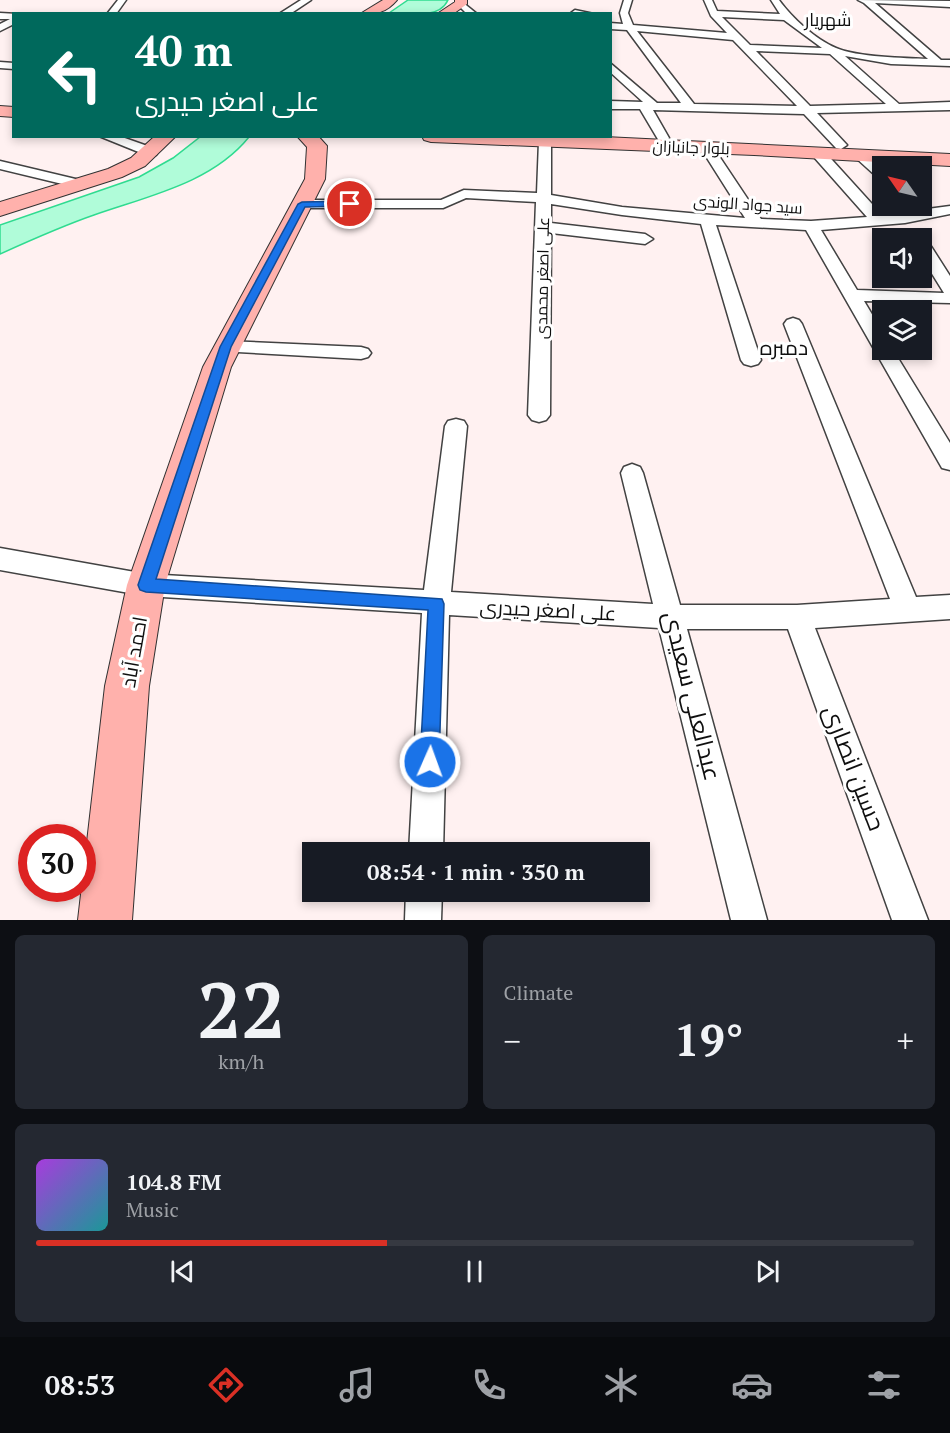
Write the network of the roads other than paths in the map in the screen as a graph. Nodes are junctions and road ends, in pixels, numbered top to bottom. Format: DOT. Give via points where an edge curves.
graph roads {
  1 [pos="122,0"];
  2 [pos="307,0"];
  3 [pos="391,0"];
  4 [pos="628,0"];
  5 [pos="708,0"];
  6 [pos="775,0"];
  7 [pos="861,0"];
  8 [pos="867,0"];
  9 [pos="461,2"];
  10 [pos="950,2"];
  11 [pos="113,12"];
  12 [pos="287,12"];
  13 [pos="371,12"];
  14 [pos="446,12"];
  15 [pos="714,14"];
  16 [pos="787,17"];
  17 [pos="612,26"];
  18 [pos="629,27"];
  19 [pos="736,37"];
  20 [pos="747,48"];
  21 [pos="833,51"];
  22 [pos="945,63"];
  23 [pos="612,68"];
  24 [pos="612,105"];
  25 [pos="950,106"];
  26 [pos="650,107"];
  27 [pos="691,108"];
  28 [pos="898,109"];
  29 [pos="806,110"];
  30 [pos="612,136"];
  31 [pos="111,138"];
  32 [pos="165,138"];
  33 [pos="308,138"];
  34 [pos="477,138"];
  35 [pos="663,138"];
  36 [pos="545,141"];
  37 [pos="337,142"];
  38 [pos="841,145"];
  39 [pos="706,147"];
  40 [pos="950,149"];
  41 [pos="151,152"];
  42 [pos="818,153"];
  43 [pos="861,155"];
  44 [pos="950,160"];
  45 [pos="0,165"];
  46 [pos="872,165"];
  47 [pos="79,184"];
  48 [pos="308,192"];
  49 [pos="544,198"];
  50 [pos="0,208"];
  51 [pos="950,210"];
  52 [pos="932,212"];
  53 [pos="902,216"];
  54 [pos="707,220"];
  55 [pos="879,221"];
  56 [pos="757,224"];
  57 [pos="811,226"];
  58 [pos="543,227"];
  59 [pos="645,239"];
  60 [pos="932,260"];
  61 [pos="950,289"];
  62 [pos="851,295"];
  63 [pos="950,298"];
  64 [pos="794,324"];
  65 [pos="872,330"];
  66 [pos="226,347"];
  67 [pos="361,353"];
  68 [pos="751,360"];
  69 [pos="890,360"];
  70 [pos="539,415"];
  71 [pos="456,426"];
  72 [pos="950,462"];
  73 [pos="632,473"];
  74 [pos="0,559"];
  75 [pos="146,585"];
  76 [pos="436,604"];
  77 [pos="950,607"];
  78 [pos="908,611"];
  79 [pos="672,617"];
  80 [pos="797,617"];
  81 [pos="426,842"];
  82 [pos="424,902"];
  83 [pos="105,920"];
  84 [pos="423,920"];
  85 [pos="749,920"];
  86 [pos="910,920"];
  1 -- 11 [label="street"];
  2 -- 12 [label="street"];
  3 -- 13 [label="main road"];
  4 -- 18 [label="street" via="624,13"];
  5 -- 15 [label="street"];
  6 -- 16 [label="street"];
  7 -- 8 [label="street"];
  8 -- 10 [label="street"];
  8 -- 22 [label="street"];
  9 -- 14 [label="main road"];
  15 -- 16 [label="street"];
  15 -- 19 [label="street"];
  16 -- 21 [label="street"];
  17 -- 18 [label="street"];
  18 -- 19 [label="street"];
  18 -- 27 [label="street"];
  19 -- 20 [label="street"];
  20 -- 21 [label="street"];
  20 -- 29 [label="street"];
  21 -- 22 [label="street" via="891,61"];
  21 -- 28 [label="street"];
  23 -- 26 [label="street"];
  24 -- 26 [label="street"];
  25 -- 28 [label="street"];
  26 -- 27 [label="street"];
  26 -- 35 [label="street"];
  27 -- 29 [label="street"];
  28 -- 29 [label="street"];
  29 -- 38 [label="street"];
  30 -- 35 [label="main road, بلوار جانبازان"];
  31 -- 41 [label="street"];
  32 -- 41 [label="main road"];
  33 -- 48 [label="main road, احمد آباد" via="317,146"];
  34 -- 36 [label="main road, بلوار جانبازان"];
  35 -- 38 [label="main road, بلوار جانبازان"];
  36 -- 39 [label="main road, بلوار جانبازان"];
  36 -- 49 [label="street, علی اصغر محمدی"];
  37 -- 48 [label="main road" via="331,159"];
  38 -- 40 [label="main road, بلوار جانبازان"];
  39 -- 42 [label="main road, بلوار جانبازان"];
  39 -- 56 [label="street"];
  41 -- 47 [label="main road" via="114,174"];
  42 -- 43 [label="main road, بلوار جانبازان"];
  42 -- 55 [label="street"];
  43 -- 44 [label="main road, بلوار جانبازان"];
  43 -- 46 [label="street"];
  45 -- 47 [label="street"];
  47 -- 50 [label="main road"];
  48 -- 49 [label="street, سید جواد الوندی" via="444,204 464,194"];
  48 -- 66 [label="main road, احمد آباد"];
  49 -- 54 [label="street, سید جواد الوندی"];
  49 -- 58 [label="street, علی اصغر محمدی"];
  51 -- 52 [label="street, سید جواد الوندی"];
  53 -- 55 [label="street, سید جواد الوندی"];
  54 -- 56 [label="street, سید جواد الوندی"];
  54 -- 68 [label="street"];
  55 -- 57 [label="street, سید جواد الوندی"];
  56 -- 57 [label="street, سید جواد الوندی"];
  57 -- 62 [label="street"];
  58 -- 59 [label="street"];
  58 -- 70 [label="street, علی اصغر محمدی"];
  60 -- 61 [label="street"];
  62 -- 63 [label="street"];
  62 -- 65 [label="street"];
  64 -- 78 [label="street"];
  66 -- 67 [label="street"];
  66 -- 75 [label="main road, احمد آباد"];
  69 -- 72 [label="street"];
  71 -- 76 [label="street"];
  73 -- 79 [label="street, عبدالعلی سعیدی"];
  74 -- 75 [label="street, علی اصغر حیدری"];
  75 -- 76 [label="street, علی اصغر حیدری"];
  75 -- 83 [label="main road, احمد آباد" via="127,686"];
  76 -- 79 [label="street, علی اصغر حیدری"];
  76 -- 81 [label="street"];
  77 -- 78 [label="street, علی اصغر حیدری"];
  78 -- 80 [label="street, علی اصغر حیدری"];
  79 -- 80 [label="street, علی اصغر حیدری"];
  79 -- 85 [label="street, عبدالعلی سعیدی"];
  80 -- 86 [label="street, حسین انصاری"];
  82 -- 84 [label="street"];
}
